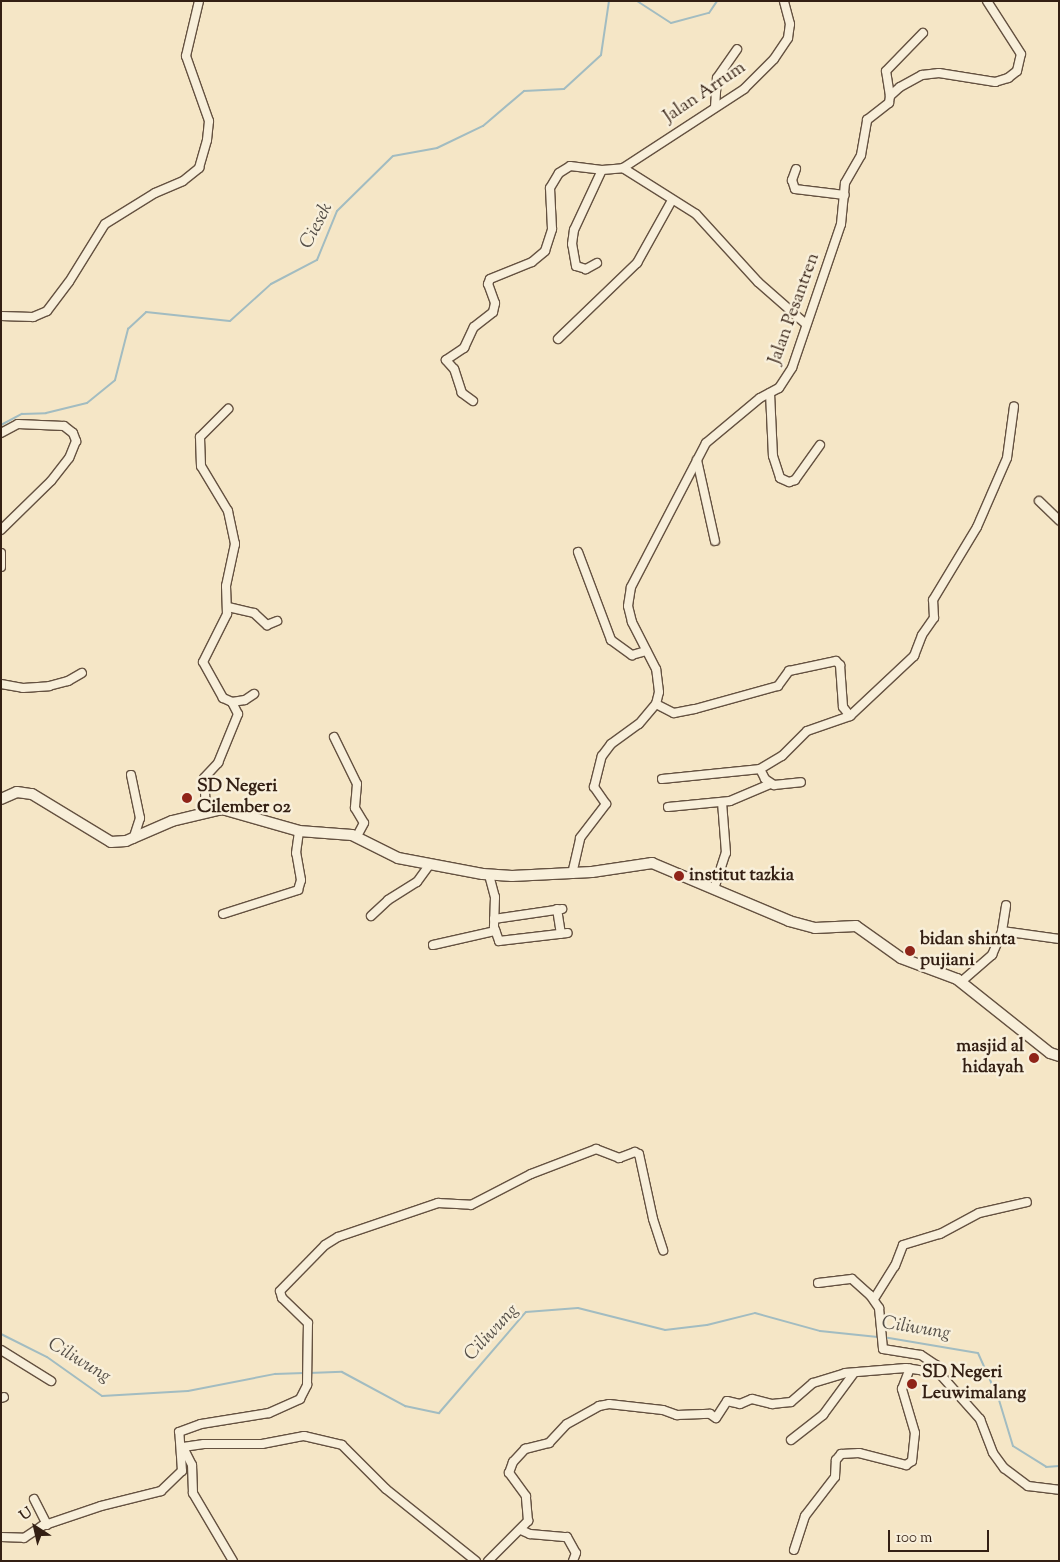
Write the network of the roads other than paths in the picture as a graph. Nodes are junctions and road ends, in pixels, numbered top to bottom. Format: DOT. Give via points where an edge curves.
graph roads {
  1 [pos="199,1"];
  2 [pos="784,1"];
  3 [pos="987,1"];
  4 [pos="923,33"];
  5 [pos="737,49"];
  6 [pos="890,96"];
  7 [pos="715,107"];
  8 [pos="623,168"];
  9 [pos="602,170"];
  10 [pos="796,170"];
  11 [pos="845,195"];
  12 [pos="672,200"];
  13 [pos="597,263"];
  14 [pos="1,316"];
  15 [pos="806,324"];
  16 [pos="558,339"];
  17 [pos="770,393"];
  18 [pos="473,401"];
  19 [pos="1014,406"];
  20 [pos="228,409"];
  21 [pos="1,433"];
  22 [pos="820,445"];
  23 [pos="697,460"];
  24 [pos="1038,501"];
  25 [pos="1059,520"];
  26 [pos="1,530"];
  27 [pos="715,541"];
  28 [pos="578,552"];
  29 [pos="1,553"];
  30 [pos="1,567"];
  31 [pos="228,607"];
  32 [pos="277,621"];
  33 [pos="646,650"];
  34 [pos="82,673"];
  35 [pos="1,684"];
  36 [pos="254,694"];
  37 [pos="232,702"];
  38 [pos="656,704"];
  39 [pos="850,716"];
  40 [pos="334,737"];
  41 [pos="760,769"];
  42 [pos="131,775"];
  43 [pos="662,779"];
  44 [pos="801,782"];
  45 [pos="770,784"];
  46 [pos="1,799"];
  47 [pos="722,802"];
  48 [pos="668,807"];
  49 [pos="206,811"];
  50 [pos="299,831"];
  51 [pos="357,836"];
  52 [pos="133,838"];
  53 [pos="430,864"];
  54 [pos="572,874"];
  55 [pos="489,875"];
  56 [pos="714,889"];
  57 [pos="1006,905"];
  58 [pos="224,914"];
  59 [pos="371,916"];
  60 [pos="494,918"];
  61 [pos="495,931"];
  62 [pos="1002,931"];
  63 [pos="1059,939"];
  64 [pos="433,945"];
  65 [pos="962,982"];
  66 [pos="1059,1056"];
  67 [pos="1027,1202"];
  68 [pos="664,1250"];
  69 [pos="818,1283"];
  70 [pos="874,1299"];
  71 [pos="1,1350"];
  72 [pos="910,1368"];
  73 [pos="854,1373"];
  74 [pos="939,1373"];
  75 [pos="51,1381"];
  76 [pos="792,1440"];
  77 [pos="182,1449"];
  78 [pos="1059,1490"];
  79 [pos="34,1499"];
  80 [pos="47,1525"];
  81 [pos="521,1530"];
  82 [pos="1,1537"];
  83 [pos="794,1550"];
  84 [pos="233,1561"];
  85 [pos="476,1561"];
  86 [pos="488,1561"];
  87 [pos="573,1561"];
  1 -- 14 [label="street" via="186,56 209,121 199,168 183,181 110,219 47,311 32,317"];
  2 -- 7 [label="street, Jalan Arrum" via="790,31 780,51 753,81"];
  3 -- 6 [label="street, Jalan Pesantren" via="1021,54 1017,71 1008,78 986,82 928,73 912,79"];
  4 -- 6 [label="street" via="886,71"];
  5 -- 7 [label="street" via="717,78"];
  6 -- 11 [label="street, Jalan Pesantren" via="889,103 867,120 860,155 847,178"];
  7 -- 8 [label="street, Jalan Arrum"];
  8 -- 9 [label="street"];
  8 -- 12 [label="street"];
  9 -- 13 [label="street" via="574,230 572,244 576,266 586,268"];
  9 -- 18 [label="street" via="570,166 561,170 550,188 552,228 544,251 532,262 489,280 493,312 474,327 464,348 446,360 454,369 462,393"];
  10 -- 11 [label="street" via="792,180 795,189"];
  11 -- 15 [label="street, Jalan Pesantren" via="841,224"];
  12 -- 15 [label="street" via="703,220 758,282"];
  12 -- 16 [label="street" via="638,263"];
  15 -- 17 [label="street, Jalan Pesantren" via="792,368 781,386"];
  17 -- 22 [label="street" via="773,456 780,478 789,482 795,480"];
  17 -- 23 [label="street, Jalan Pesantren" via="761,396 719,430 706,443"];
  19 -- 39 [label="street" via="1007,458 977,528 933,600 934,618 922,635 914,656"];
  20 -- 31 [label="street" via="200,437 202,468 225,505 234,528 235,544 226,586"];
  21 -- 26 [label="street" via="18,424 64,426 73,433 76,444 47,486"];
  23 -- 27 [label="street"];
  23 -- 33 [label="street, Jalan Pesantren" via="629,592 632,622"];
  24 -- 25 [label="street"];
  28 -- 33 [label="street" via="611,640 632,655"];
  29 -- 30 [label="street"];
  31 -- 32 [label="street" via="254,613 267,625"];
  31 -- 37 [label="street" via="203,662 222,698"];
  33 -- 38 [label="street, Jalan Pesantren" via="660,684"];
  34 -- 35 [label="street" via="49,686 23,688"];
  36 -- 37 [label="street" via="245,700"];
  37 -- 49 [label="street" via="237,718 218,763 203,780"];
  38 -- 39 [label="street" via="674,713 695,710 724,698 774,688 782,683 789,671 836,661 840,665 843,707"];
  38 -- 54 [label="street" via="602,756 594,787 606,804 580,838"];
  39 -- 41 [label="street" via="807,731 782,756"];
  40 -- 51 [label="street" via="357,784 355,808 364,823"];
  41 -- 43 [label="street"];
  41 -- 45 [label="street"];
  42 -- 52 [label="street" via="140,818"];
  44 -- 45 [label="street" via="779,786"];
  45 -- 47 [label="street" via="748,795"];
  46 -- 52 [label="street" via="17,792 30,793 106,840 118,842"];
  47 -- 48 [label="street"];
  47 -- 56 [label="street" via="726,853"];
  49 -- 50 [label="street" via="229,810"];
  49 -- 52 [label="street"];
  50 -- 51 [label="street"];
  50 -- 58 [label="street" via="296,853 301,880 298,890"];
  51 -- 53 [label="street" via="394,857"];
  53 -- 55 [label="street"];
  53 -- 59 [label="street" via="417,882 388,900"];
  54 -- 55 [label="street"];
  54 -- 56 [label="street" via="647,862"];
  55 -- 60 [label="street" via="495,897"];
  56 -- 65 [label="street" via="799,924 819,928 856,926 901,958"];
  57 -- 62 [label="street"];
  60 -- 61 [label="street"];
  60 -- 61 [label="street" via="560,909 565,933 504,942"];
  61 -- 64 [label="street"];
  62 -- 63 [label="street"];
  62 -- 65 [label="street" via="992,955"];
  65 -- 66 [label="street" via="1050,1053"];
  67 -- 70 [label="street" via="979,1212 940,1234 903,1245 895,1266"];
  68 -- 77 [label="street" via="653,1220 639,1154 634,1152 619,1158 594,1149 560,1166 531,1174 468,1206 438,1203 330,1241 280,1291 282,1298 308,1323 307,1385 297,1402 276,1411 201,1424 179,1432"];
  69 -- 70 [label="street" via="833,1284 850,1278"];
  70 -- 74 [label="street" via="881,1313 881,1345 884,1350 924,1356 936,1365"];
  71 -- 75 [label="street"];
  72 -- 73 [label="street"];
  72 -- 74 [label="street"];
  72 -- 83 [label="street" via="902,1386 915,1433 912,1461 906,1465 858,1453 841,1454 836,1460 835,1477 805,1516"];
  73 -- 76 [label="street" via="830,1408"];
  73 -- 81 [label="street" via="813,1383 799,1397 787,1403 772,1404 754,1399 740,1404 727,1401 716,1418 710,1414 677,1415 663,1410 599,1406 567,1424 549,1443 525,1449 513,1462 510,1474 521,1487 528,1505 528,1521"];
  74 -- 78 [label="street" via="976,1412 993,1453 1004,1468 1028,1486"];
  77 -- 80 [label="street" via="182,1471 161,1491 101,1506"];
  77 -- 84 [label="street" via="192,1465 192,1492"];
  77 -- 85 [label="street" via="204,1444 262,1444 304,1436 331,1440 347,1449 386,1489"];
  79 -- 80 [label="street"];
  80 -- 82 [label="street" via="24,1538"];
  81 -- 86 [label="street" via="509,1537"];
  81 -- 87 [label="street" via="530,1534 567,1537 576,1553"];
}
